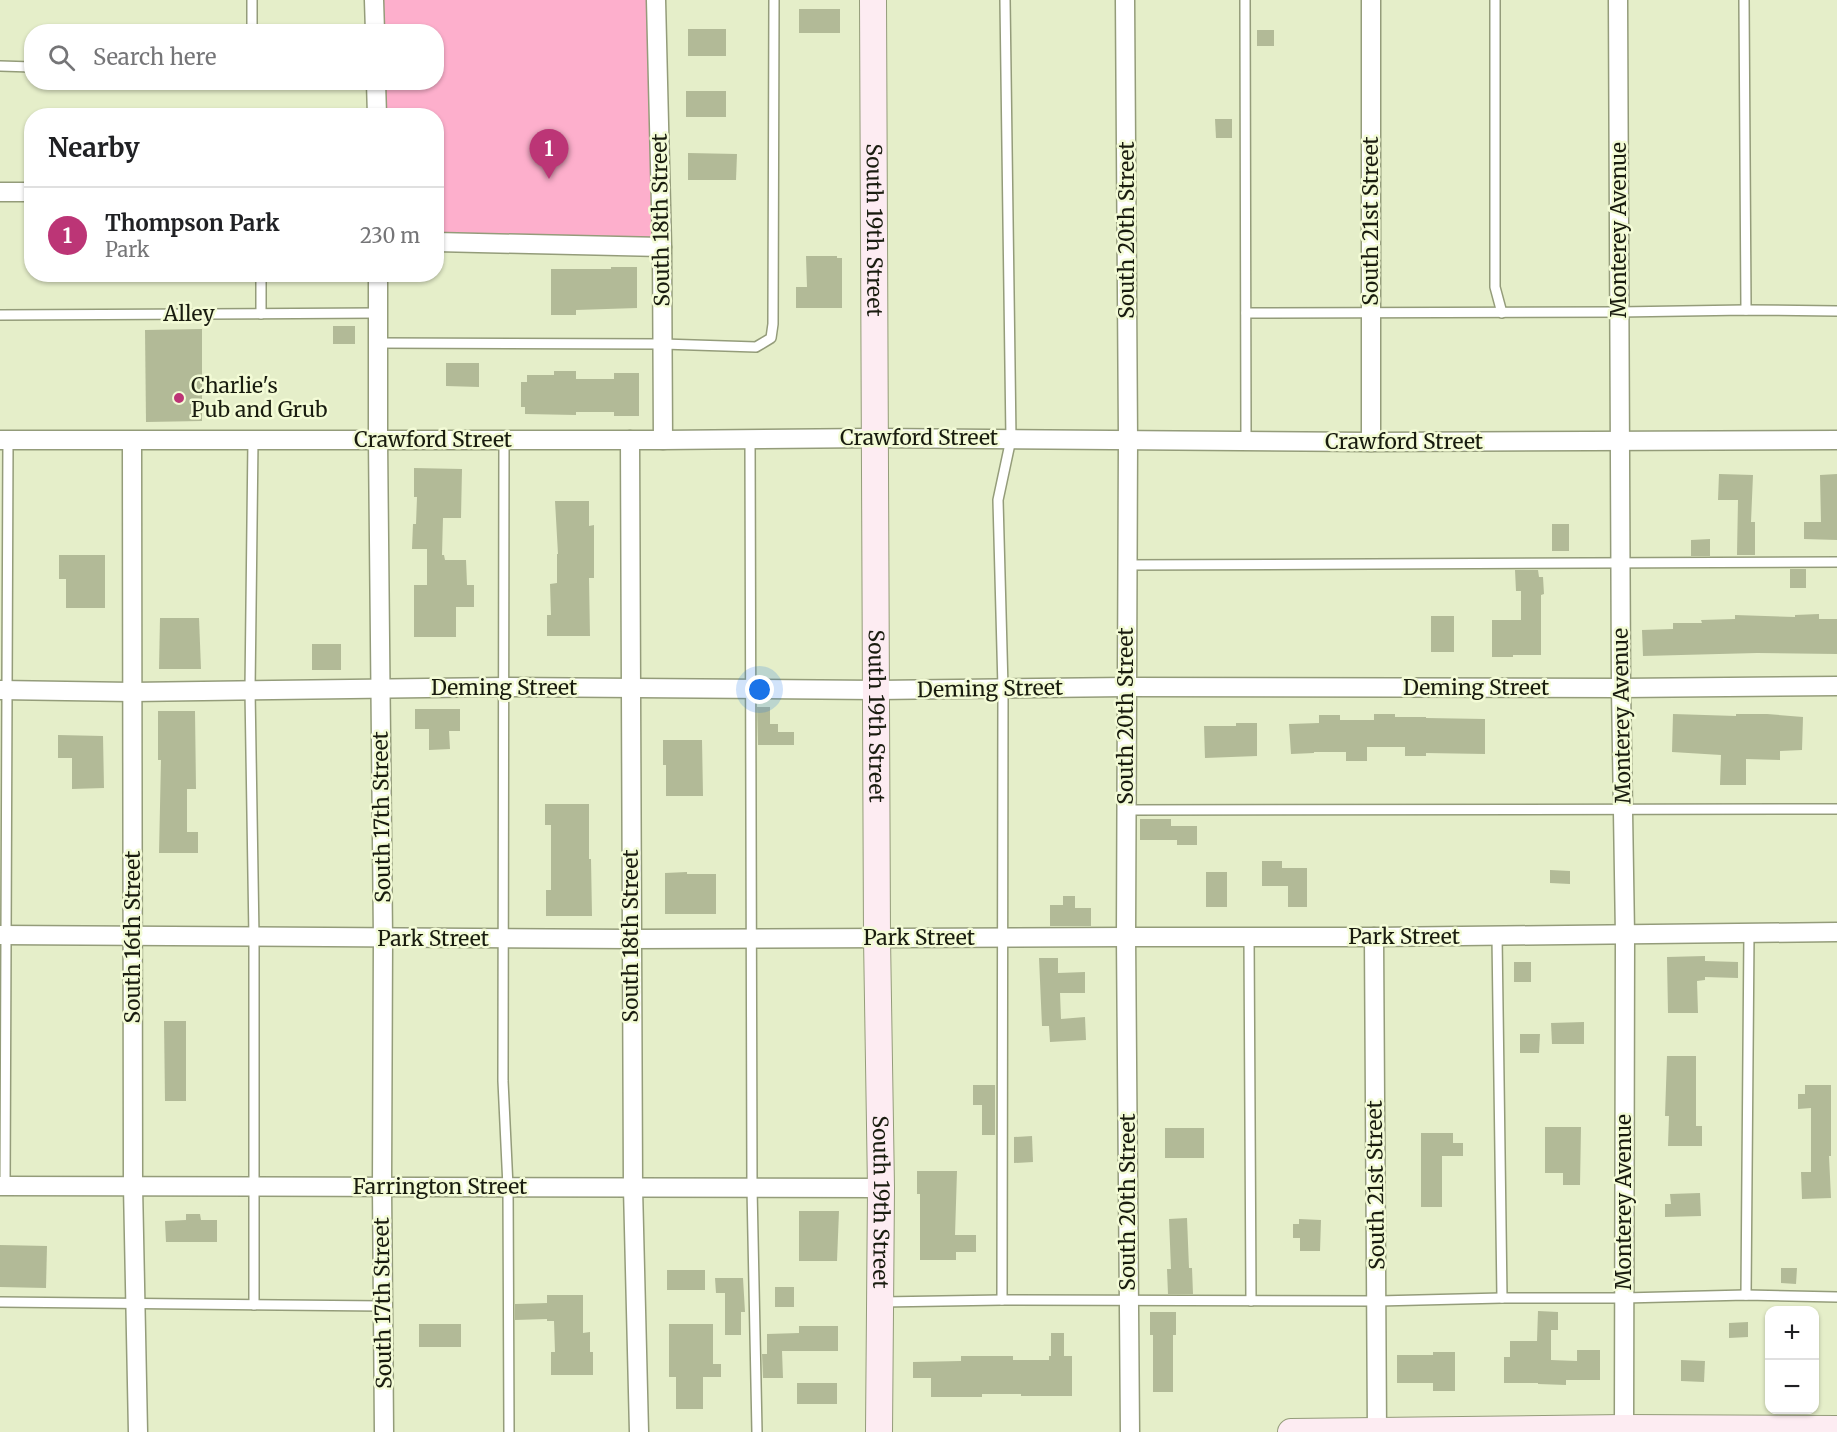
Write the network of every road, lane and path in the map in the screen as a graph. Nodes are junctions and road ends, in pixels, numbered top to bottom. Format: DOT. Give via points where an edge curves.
graph roads {
  1 [pos="252,0"];
  2 [pos="374,0"];
  3 [pos="656,0"];
  4 [pos="774,0"];
  5 [pos="873,0"];
  6 [pos="1005,0"];
  7 [pos="1125,0"];
  8 [pos="1245,0"];
  9 [pos="1371,0"];
  10 [pos="1495,0"];
  11 [pos="1618,0"];
  12 [pos="1744,0"];
  13 [pos="252,24"];
  14 [pos="375,24"];
  15 [pos="0,66"];
  16 [pos="24,67"];
  17 [pos="376,90"];
  18 [pos="377,108"];
  19 [pos="0,192"];
  20 [pos="24,192"];
  21 [pos="444,242"];
  22 [pos="662,247"];
  23 [pos="261,282"];
  24 [pos="378,282"];
  25 [pos="1746,310"];
  26 [pos="1837,311"];
  27 [pos="1620,312"];
  28 [pos="378,313"];
  29 [pos="1246,313"];
  30 [pos="1371,313"];
  31 [pos="1502,313"];
  32 [pos="261,314"];
  33 [pos="0,315"];
  34 [pos="378,343"];
  35 [pos="663,344"];
  36 [pos="874,438"];
  37 [pos="1011,438"];
  38 [pos="750,439"];
  39 [pos="1128,439"];
  40 [pos="4,440"];
  41 [pos="253,440"];
  42 [pos="378,440"];
  43 [pos="504,440"];
  44 [pos="630,440"];
  45 [pos="663,440"];
  46 [pos="1246,440"];
  47 [pos="1837,440"];
  48 [pos="132,441"];
  49 [pos="1371,442"];
  50 [pos="1620,442"];
  51 [pos="1837,562"];
  52 [pos="1620,563"];
  53 [pos="1127,565"];
  54 [pos="1837,686"];
  55 [pos="504,687"];
  56 [pos="1126,687"];
  57 [pos="630,688"];
  58 [pos="1003,688"];
  59 [pos="1621,688"];
  60 [pos="381,689"];
  61 [pos="751,689"];
  62 [pos="4,690"];
  63 [pos="250,690"];
  64 [pos="877,690"];
  65 [pos="132,692"];
  66 [pos="1837,809"];
  67 [pos="1126,810"];
  68 [pos="1623,810"];
  69 [pos="1837,932"];
  70 [pos="1749,933"];
  71 [pos="4,935"];
  72 [pos="134,935"];
  73 [pos="1625,935"];
  74 [pos="1497,936"];
  75 [pos="254,937"];
  76 [pos="1003,937"];
  77 [pos="1126,937"];
  78 [pos="1249,937"];
  79 [pos="1374,937"];
  80 [pos="752,938"];
  81 [pos="877,938"];
  82 [pos="383,939"];
  83 [pos="504,939"];
  84 [pos="631,939"];
  85 [pos="2,1186"];
  86 [pos="133,1186"];
  87 [pos="254,1186"];
  88 [pos="382,1187"];
  89 [pos="508,1187"];
  90 [pos="633,1188"];
  91 [pos="752,1188"];
  92 [pos="881,1188"];
  93 [pos="1746,1295"];
  94 [pos="1837,1297"];
  95 [pos="1502,1298"];
  96 [pos="1624,1298"];
  97 [pos="1002,1300"];
  98 [pos="1129,1300"];
  99 [pos="1251,1301"];
  100 [pos="1378,1301"];
  101 [pos="0,1302"];
  102 [pos="880,1302"];
  103 [pos="135,1304"];
  104 [pos="254,1305"];
  105 [pos="383,1306"];
  106 [pos="1624,1430"];
  107 [pos="1837,1430"];
  108 [pos="1377,1431"];
  109 [pos="138,1432"];
  110 [pos="384,1432"];
  111 [pos="509,1432"];
  112 [pos="639,1432"];
  113 [pos="757,1432"];
  114 [pos="879,1432"];
  115 [pos="1130,1432"];
  116 [pos="1291,1432"];
  1 -- 13 [label="lane"];
  2 -- 14 [label="street"];
  3 -- 22 [label="street, South 18th Street"];
  4 -- 35 [label="lane" via="771,338 756,347"];
  5 -- 36 [label="street, South 19th Street"];
  6 -- 37 [label="lane"];
  7 -- 39 [label="street, South 20th Street"];
  8 -- 29 [label="lane"];
  9 -- 30 [label="street, South 21st Street"];
  10 -- 31 [label="lane" via="1495,287"];
  11 -- 27 [label="street, Monterey Avenue"];
  12 -- 25 [label="lane"];
  15 -- 16 [label="lane"];
  17 -- 18 [label="street"];
  19 -- 20 [label="street"];
  21 -- 22 [label="street"];
  22 -- 35 [label="street, South 18th Street"];
  23 -- 32 [label="lane"];
  24 -- 28 [label="street, South 17th Street"];
  25 -- 26 [label="lane"];
  25 -- 27 [label="lane"];
  27 -- 31 [label="lane"];
  27 -- 50 [label="street, Monterey Avenue"];
  28 -- 32 [label="lane, Alley"];
  28 -- 34 [label="street, South 17th Street"];
  29 -- 30 [label="lane"];
  29 -- 46 [label="lane"];
  30 -- 31 [label="lane"];
  30 -- 49 [label="street, South 21st Street"];
  32 -- 33 [label="lane, Alley"];
  34 -- 35 [label="lane"];
  34 -- 42 [label="street, South 17th Street"];
  35 -- 45 [label="street, South 18th Street"];
  36 -- 37 [label="street, Crawford Street"];
  36 -- 38 [label="street, Crawford Street"];
  36 -- 64 [label="street, South 19th Street"];
  37 -- 39 [label="street, Crawford Street"];
  37 -- 58 [label="lane" via="998,500"];
  38 -- 45 [label="street, Crawford Street"];
  38 -- 61 [label="lane"];
  39 -- 46 [label="street, Crawford Street"];
  39 -- 53 [label="street, South 20th Street"];
  40 -- 48 [label="street, Crawford Street"];
  40 -- 62 [label="lane"];
  41 -- 42 [label="street, Crawford Street"];
  41 -- 48 [label="street, Crawford Street"];
  41 -- 63 [label="lane"];
  42 -- 43 [label="street, Crawford Street"];
  42 -- 60 [label="street, South 17th Street"];
  43 -- 44 [label="street, Crawford Street"];
  43 -- 55 [label="lane"];
  44 -- 45 [label="street, Crawford Street"];
  44 -- 57 [label="street, South 18th Street"];
  46 -- 49 [label="street, Crawford Street"];
  47 -- 50 [label="street, Crawford Street"];
  48 -- 65 [label="street, South 16th Street"];
  49 -- 50 [label="street, Crawford Street"];
  50 -- 52 [label="street, Monterey Avenue"];
  51 -- 52 [label="lane"];
  52 -- 53 [label="lane"];
  52 -- 59 [label="street, Monterey Avenue"];
  53 -- 56 [label="street, South 20th Street"];
  54 -- 59 [label="street, Deming Street"];
  55 -- 57 [label="street, Deming Street"];
  55 -- 60 [label="street, Deming Street"];
  55 -- 83 [label="lane"];
  56 -- 58 [label="street, Deming Street"];
  56 -- 59 [label="street, Deming Street"];
  56 -- 67 [label="street, South 20th Street"];
  57 -- 61 [label="street, Deming Street"];
  57 -- 84 [label="street, South 18th Street"];
  58 -- 64 [label="street, Deming Street"];
  58 -- 76 [label="lane"];
  59 -- 68 [label="street, Monterey Avenue"];
  60 -- 63 [label="street, Deming Street"];
  60 -- 82 [label="street, South 17th Street"];
  61 -- 64 [label="street, Deming Street"];
  61 -- 80 [label="lane"];
  62 -- 65 [label="street, Deming Street"];
  62 -- 71 [label="lane"];
  63 -- 65 [label="street, Deming Street"];
  63 -- 75 [label="lane"];
  64 -- 81 [label="street, South 19th Street"];
  65 -- 72 [label="street, South 16th Street"];
  66 -- 68 [label="lane"];
  67 -- 68 [label="lane"];
  67 -- 77 [label="street, South 20th Street"];
  68 -- 73 [label="street, Monterey Avenue"];
  69 -- 70 [label="street, Park Street"];
  70 -- 73 [label="street, Park Street"];
  70 -- 93 [label="lane"];
  71 -- 72 [label="street, Park Street"];
  71 -- 85 [label="lane"];
  72 -- 75 [label="street, Park Street"];
  72 -- 86 [label="street, South 16th Street"];
  73 -- 74 [label="street, Park Street"];
  73 -- 96 [label="street, Monterey Avenue"];
  74 -- 79 [label="street, Park Street"];
  74 -- 95 [label="lane"];
  75 -- 82 [label="street, Park Street"];
  75 -- 87 [label="lane"];
  76 -- 77 [label="street, Park Street"];
  76 -- 81 [label="street, Park Street"];
  76 -- 97 [label="lane"];
  77 -- 78 [label="street, Park Street"];
  77 -- 98 [label="street, South 20th Street"];
  78 -- 79 [label="street, Park Street"];
  78 -- 99 [label="lane"];
  79 -- 100 [label="street, South 21st Street"];
  80 -- 81 [label="street, Park Street"];
  80 -- 84 [label="street, Park Street"];
  80 -- 91 [label="lane"];
  81 -- 92 [label="street, South 19th Street"];
  82 -- 83 [label="street, Park Street"];
  82 -- 88 [label="street, South 17th Street"];
  83 -- 84 [label="street, Park Street"];
  83 -- 89 [label="lane" via="503,1081"];
  84 -- 90 [label="street, South 18th Street"];
  85 -- 86 [label="street, Farrington Street"];
  86 -- 87 [label="street, Farrington Street"];
  86 -- 103 [label="street, South 16th Street"];
  87 -- 88 [label="street, Farrington Street"];
  87 -- 104 [label="lane"];
  88 -- 89 [label="street, Farrington Street"];
  88 -- 105 [label="street, South 17th Street"];
  89 -- 90 [label="street, Farrington Street"];
  89 -- 111 [label="lane"];
  90 -- 91 [label="street, Farrington Street"];
  90 -- 112 [label="street, South 18th Street"];
  91 -- 92 [label="street, Farrington Street"];
  91 -- 113 [label="lane"];
  92 -- 102 [label="street, South 19th Street"];
  93 -- 94 [label="lane"];
  93 -- 96 [label="lane"];
  95 -- 96 [label="lane"];
  95 -- 100 [label="lane"];
  96 -- 106 [label="street, Monterey Avenue"];
  97 -- 98 [label="lane"];
  97 -- 102 [label="lane"];
  98 -- 99 [label="lane"];
  98 -- 115 [label="street, South 20th Street"];
  99 -- 100 [label="lane"];
  100 -- 108 [label="street, South 21st Street"];
  101 -- 103 [label="lane"];
  102 -- 114 [label="street, South 19th Street"];
  103 -- 104 [label="lane"];
  103 -- 109 [label="street, South 16th Street"];
  104 -- 105 [label="lane"];
  105 -- 110 [label="street, South 17th Street"];
  106 -- 107 [label="street"];
  106 -- 108 [label="street"];
  108 -- 116 [label="street"];
}
